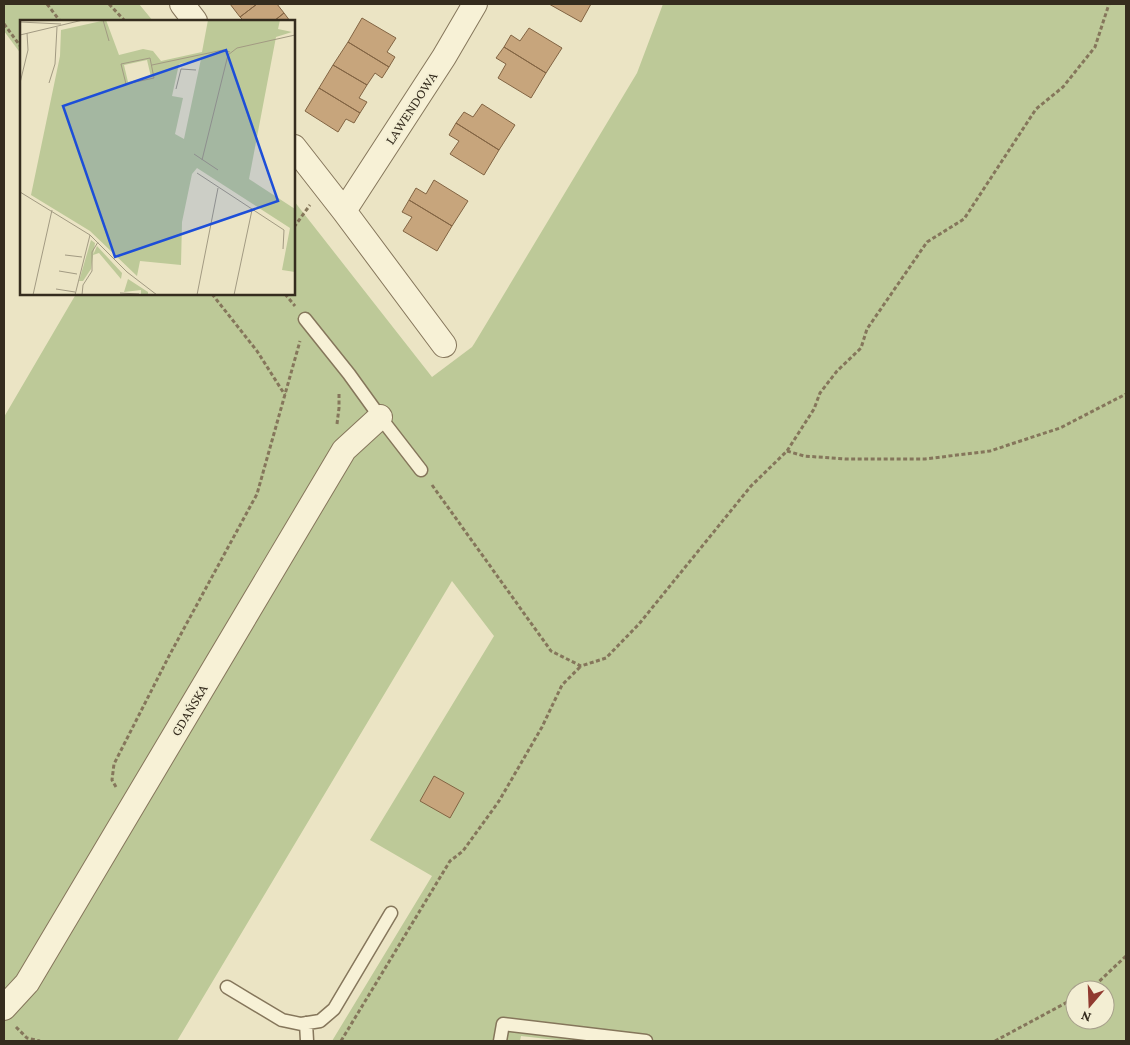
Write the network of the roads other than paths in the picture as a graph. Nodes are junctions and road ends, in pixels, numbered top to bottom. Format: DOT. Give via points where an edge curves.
graph roads {
  1 [pos="182,4"];
  2 [pos="475,4"];
  3 [pos="194,20"];
  4 [pos="295,148"];
  5 [pos="344,211"];
  6 [pos="305,319"];
  7 [pos="444,345"];
  8 [pos="380,417"];
  9 [pos="421,470"];
  10 [pos="391,913"];
  11 [pos="227,987"];
  12 [pos="7,1014"];
  13 [pos="306,1023"];
  14 [pos="307,1041"];
  15 [pos="500,1041"];
  16 [pos="646,1041"];
  1 -- 3 [label="street"];
  2 -- 5 [label="street, LAWENDOWA"];
  4 -- 5 [label="street"];
  5 -- 7 [label="street"];
  6 -- 8 [label="lane"];
  8 -- 9 [label="lane"];
  8 -- 12 [label="street, GDAŃSKA" via="344,450"];
  10 -- 13 [label="lane" via="334,1010 320,1022"];
  11 -- 13 [label="lane" via="282,1020"];
  13 -- 14 [label="lane"];
  15 -- 16 [label="lane" via="502,1024"];
}
